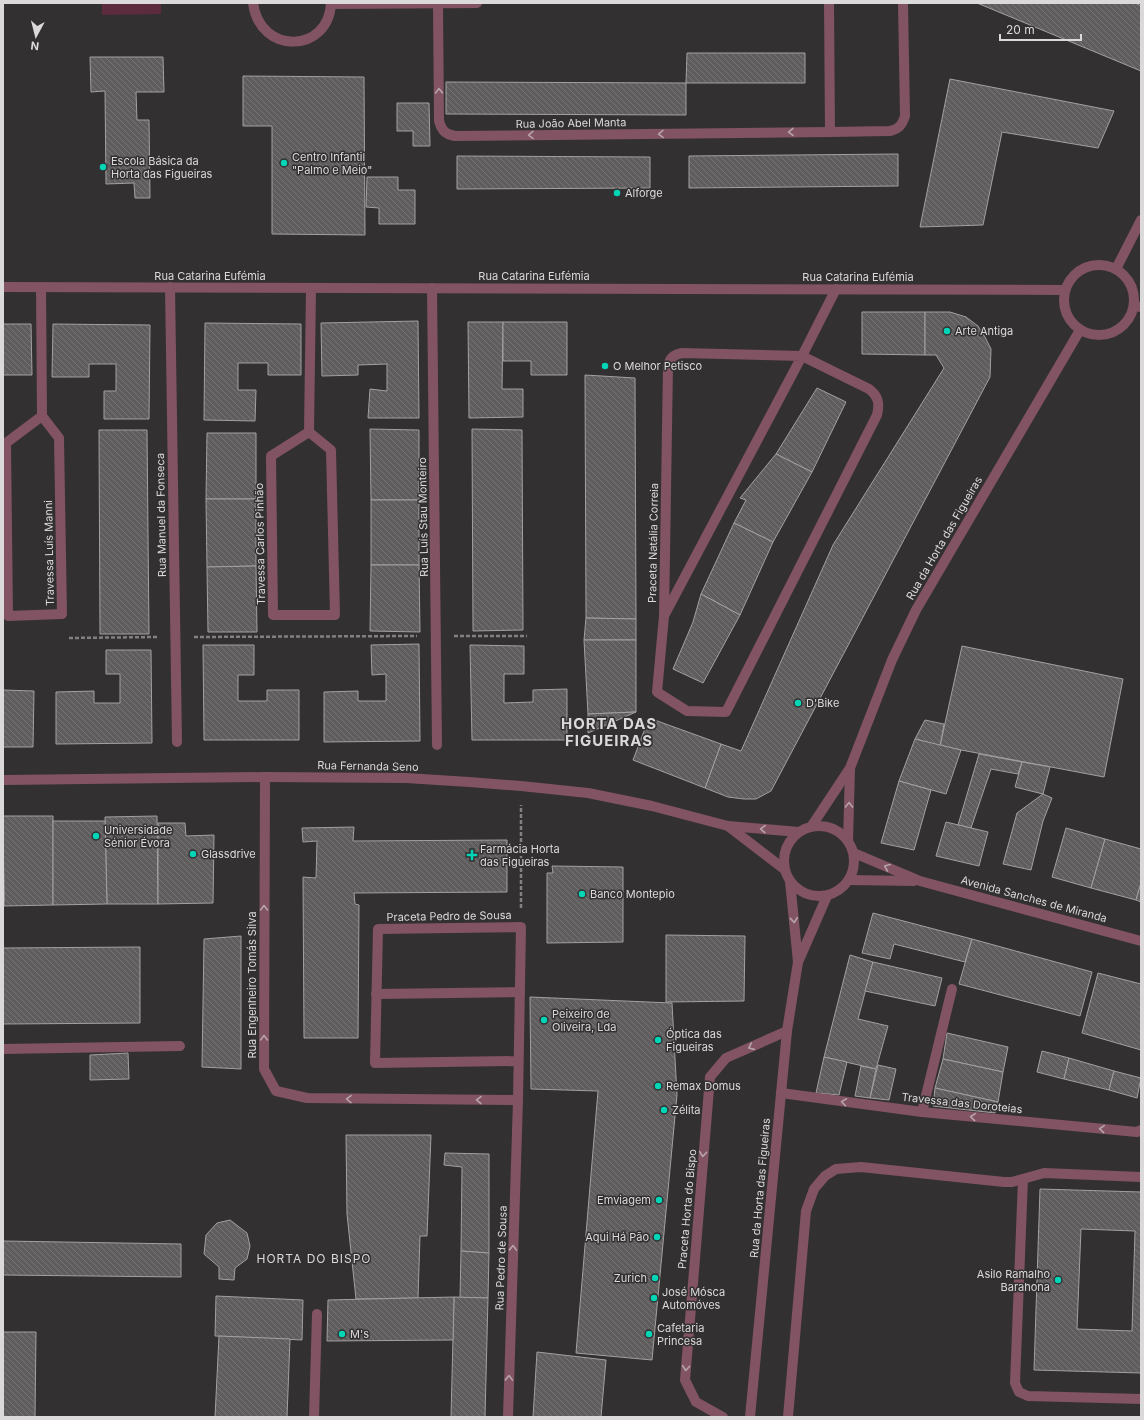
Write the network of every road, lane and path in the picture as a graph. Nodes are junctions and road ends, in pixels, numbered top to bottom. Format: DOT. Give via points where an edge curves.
graph roads {
  1 [pos="253,3"];
  2 [pos="477,3"];
  3 [pos="829,3"];
  4 [pos="904,3"];
  5 [pos="331,4"];
  6 [pos="438,4"];
  7 [pos="830,132"];
  8 [pos="1141,220"];
  9 [pos="1116,269"];
  10 [pos="3,287"];
  11 [pos="41,287"];
  12 [pos="170,287"];
  13 [pos="310,288"];
  14 [pos="432,288"];
  15 [pos="836,289"];
  16 [pos="1065,290"];
  17 [pos="1138,307"];
  18 [pos="1080,330"];
  19 [pos="802,356"];
  20 [pos="42,416"];
  21 [pos="310,432"];
  22 [pos="664,616"];
  23 [pos="436,636"];
  24 [pos="528,636"];
  25 [pos="175,637"];
  26 [pos="69,638"];
  27 [pos="177,742"];
  28 [pos="437,745"];
  29 [pos="850,768"];
  30 [pos="265,777"];
  31 [pos="3,780"];
  32 [pos="521,786"];
  33 [pos="728,826"];
  34 [pos="811,827"];
  35 [pos="799,832"];
  36 [pos="848,841"];
  37 [pos="854,853"];
  38 [pos="784,869"];
  39 [pos="849,880"];
  40 [pos="790,881"];
  41 [pos="920,881"];
  42 [pos="827,896"];
  43 [pos="521,927"];
  44 [pos="1141,941"];
  45 [pos="798,962"];
  46 [pos="952,989"];
  47 [pos="520,992"];
  48 [pos="376,994"];
  49 [pos="787,1031"];
  50 [pos="180,1046"];
  51 [pos="3,1049"];
  52 [pos="518,1061"];
  53 [pos="781,1093"];
  54 [pos="518,1100"];
  55 [pos="922,1112"];
  56 [pos="1141,1130"];
  57 [pos="1141,1177"];
  58 [pos="1023,1179"];
  59 [pos="317,1314"];
  60 [pos="1141,1399"];
  61 [pos="314,1417"];
  62 [pos="508,1417"];
  63 [pos="723,1417"];
  64 [pos="750,1417"];
  65 [pos="788,1417"];
  1 -- 5 [label="street" via="254,14 268,34 279,40 291,42 315,35 330,15"];
  2 -- 6 [label="street"];
  3 -- 7 [label="street"];
  4 -- 7 [label="street, Rua João Abel Manta" via="903,124 898,129 890,131"];
  5 -- 6 [label="street"];
  7 -- 6 [label="street, Rua João Abel Manta, one-way" via="455,136 447,134 441,129 439,121"];
  8 -- 9 [label="street"];
  9 -- 16 [label="street" via="1105,265 1091,265 1079,271 1069,281"];
  9 -- 17 [label="street" via="1128,280"];
  10 -- 11 [label="street, Rua Catarina Eufémia"];
  11 -- 12 [label="street, Rua Catarina Eufémia"];
  11 -- 20 [label="street"];
  12 -- 13 [label="street, Rua Catarina Eufémia"];
  12 -- 25 [label="street, Rua Manuel da Fonseca"];
  13 -- 14 [label="street, Rua Catarina Eufémia"];
  13 -- 21 [label="street"];
  14 -- 15 [label="street, Rua Catarina Eufémia"];
  14 -- 23 [label="street, Rua Luís Stau Monteiro"];
  15 -- 16 [label="street, Rua Catarina Eufémia"];
  15 -- 19 [label="street, Praceta Natália Correia"];
  16 -- 18 [label="street" via="1064,308 1070,320"];
  17 -- 18 [label="street" via="1120,329 1107,334 1093,335"];
  18 -- 29 [label="street, Rua da Horta das Figueiras" via="916,610 892,660"];
  19 -- 22 [label="street, Praceta Natália Correia"];
  19 -- 22 [label="street, Praceta Natália Correia" via="682,353 670,360"];
  19 -- 22 [label="street" via="869,388 878,400 879,407 726,712 688,711 657,692"];
  20 -- 20 [label="street, Travessa Luís Manni" via="6,443 8,616 62,614 59,438"];
  21 -- 21 [label="street, Travessa Carlos Pinhão" via="271,456 273,615 335,615 331,450"];
  23 -- 24 [label="path"];
  23 -- 25 [label="path"];
  23 -- 28 [label="street, Rua Luís Stau Monteiro"];
  25 -- 26 [label="path"];
  25 -- 27 [label="street, Rua Manuel da Fonseca"];
  29 -- 34 [label="street, Rua da Horta das Figueiras"];
  36 -- 29 [label="street, Rua da Horta das Figueiras, one-way"];
  30 -- 31 [label="street, Rua Fernanda Seno"];
  30 -- 32 [label="street, Rua Fernanda Seno" via="406,778"];
  54 -- 30 [label="street, Rua Engenheiro Tomás Silva, one-way" via="307,1098 276,1091 264,1069"];
  32 -- 33 [label="street, Rua Fernanda Seno" via="588,793 652,806"];
  32 -- 43 [label="path"];
  35 -- 33 [label="street, Rua Fernanda Seno, one-way"];
  33 -- 38 [label="street, Rua Fernanda Seno"];
  34 -- 35 [label="street"];
  34 -- 36 [label="street" via="825,826 838,831"];
  35 -- 38 [label="street" via="789,842 784,855"];
  36 -- 37 [label="street"];
  37 -- 39 [label="street" via="854,867"];
  41 -- 37 [label="street, Avenida Sanches de Miranda, one-way"];
  38 -- 40 [label="street"];
  39 -- 41 [label="street, Avenida Sanches de Miranda"];
  39 -- 42 [label="street" via="840,890"];
  40 -- 42 [label="street" via="800,891 813,896"];
  40 -- 45 [label="street, Rua da Horta das Figueiras, one-way"];
  41 -- 44 [label="street, Avenida Sanches de Miranda"];
  42 -- 45 [label="street, Rua da Horta das Figueiras"];
  43 -- 47 [label="street, Praceta Pedro de Sousa"];
  43 -- 48 [label="street, Praceta Pedro de Sousa" via="378,929"];
  45 -- 49 [label="street, Rua da Horta das Figueiras"];
  46 -- 55 [label="street"];
  47 -- 48 [label="street"];
  47 -- 52 [label="street, Praceta Pedro de Sousa"];
  48 -- 52 [label="street, Praceta Pedro de Sousa" via="375,1063"];
  49 -- 53 [label="street, Rua da Horta das Figueiras"];
  49 -- 63 [label="street, Praceta Horta do Bispo, one-way" via="726,1058 710,1076 685,1380 696,1402"];
  50 -- 51 [label="street"];
  52 -- 54 [label="street, Praceta Pedro de Sousa"];
  55 -- 53 [label="street, Travessa das Doroteias, one-way"];
  53 -- 64 [label="street, Rua da Horta das Figueiras"];
  62 -- 54 [label="street, Rua Pedro de Sousa, one-way"];
  56 -- 55 [label="street, Travessa das Doroteias, one-way" via="1137,1132"];
  57 -- 58 [label="street" via="1044,1174"];
  58 -- 60 [label="street" via="1015,1383 1019,1392 1028,1396"];
  58 -- 65 [label="street" via="1004,1182 861,1167 836,1169 825,1176 814,1189 806,1211"];
  59 -- 61 [label="street"];
}
